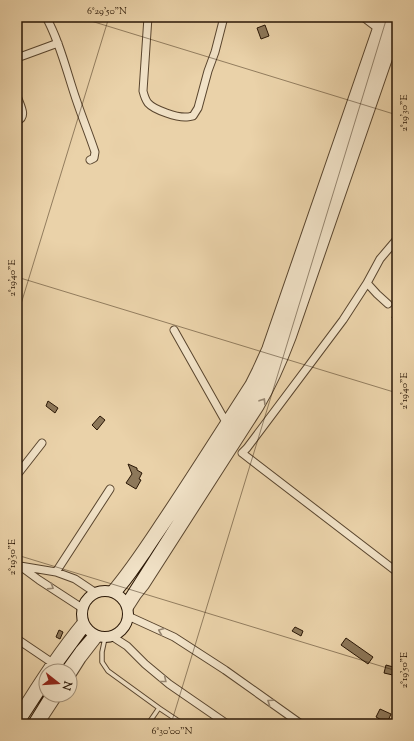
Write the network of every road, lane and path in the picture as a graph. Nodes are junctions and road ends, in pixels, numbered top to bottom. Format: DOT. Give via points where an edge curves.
graph roads {
  1 [pos="46,17"];
  2 [pos="148,17"];
  3 [pos="224,17"];
  4 [pos="363,17"];
  5 [pos="389,27"];
  6 [pos="58,44"];
  7 [pos="17,58"];
  8 [pos="17,96"];
  9 [pos="17,121"];
  10 [pos="90,160"];
  11 [pos="397,239"];
  12 [pos="367,283"];
  13 [pos="388,304"];
  14 [pos="174,330"];
  15 [pos="232,430"];
  16 [pos="42,443"];
  17 [pos="17,474"];
  18 [pos="110,489"];
  19 [pos="18,565"];
  20 [pos="56,572"];
  21 [pos="397,572"];
  22 [pos="112,592"];
  23 [pos="96,593"];
  24 [pos="82,608"];
  25 [pos="127,610"];
  26 [pos="83,624"];
  27 [pos="103,637"];
  28 [pos="17,639"];
  29 [pos="47,663"];
  30 [pos="55,663"];
  31 [pos="72,663"];
  32 [pos="78,665"];
  33 [pos="38,683"];
  34 [pos="38,693"];
  35 [pos="20,703"];
  36 [pos="46,703"];
  37 [pos="54,703"];
  38 [pos="159,708"];
  39 [pos="17,715"];
  40 [pos="397,719"];
  41 [pos="18,724"];
  42 [pos="33,724"];
  43 [pos="40,724"];
  44 [pos="148,724"];
  45 [pos="183,724"];
  46 [pos="227,724"];
  47 [pos="301,724"];
  48 [pos="394,724"];
  1 -- 6 [label="street"];
  2 -- 3 [label="street" via="144,97 159,110 186,118 193,116 198,108"];
  4 -- 5 [label="street"];
  5 -- 15 [label="street"];
  5 -- 15 [label="main road" via="280,353 263,389"];
  6 -- 7 [label="street"];
  6 -- 10 [label="street" via="95,152 94,158"];
  8 -- 9 [label="street" via="23,113 23,117"];
  11 -- 12 [label="street" via="380,259"];
  12 -- 13 [label="street"];
  12 -- 21 [label="street" via="343,320 242,453"];
  14 -- 15 [label="street"];
  15 -- 22 [label="main road" via="129,578"];
  15 -- 25 [label="main road"];
  16 -- 17 [label="street"];
  18 -- 20 [label="street"];
  19 -- 20 [label="street"];
  19 -- 24 [label="street, one-way"];
  20 -- 23 [label="street" via="75,579"];
  22 -- 23 [label="main road"];
  22 -- 25 [label="main road" via="122,598"];
  23 -- 24 [label="main road" via="86,600"];
  24 -- 26 [label="main road"];
  25 -- 27 [label="main road" via="124,629 117,635"];
  47 -- 25 [label="street, one-way" via="225,670"];
  26 -- 27 [label="main road" via="89,632"];
  26 -- 30 [label="main road"];
  27 -- 31 [label="main road" via="81,650"];
  27 -- 32 [label="street"];
  27 -- 38 [label="lane" via="102,662 108,671"];
  27 -- 46 [label="street, one-way" via="127,646 169,684"];
  28 -- 29 [label="street"];
  33 -- 35 [label="street"];
  34 -- 41 [label="main road"];
  35 -- 39 [label="street"];
  36 -- 42 [label="main road"];
  37 -- 43 [label="street"];
  38 -- 44 [label="lane"];
  38 -- 45 [label="lane"];
  40 -- 48 [label="street"];
}
